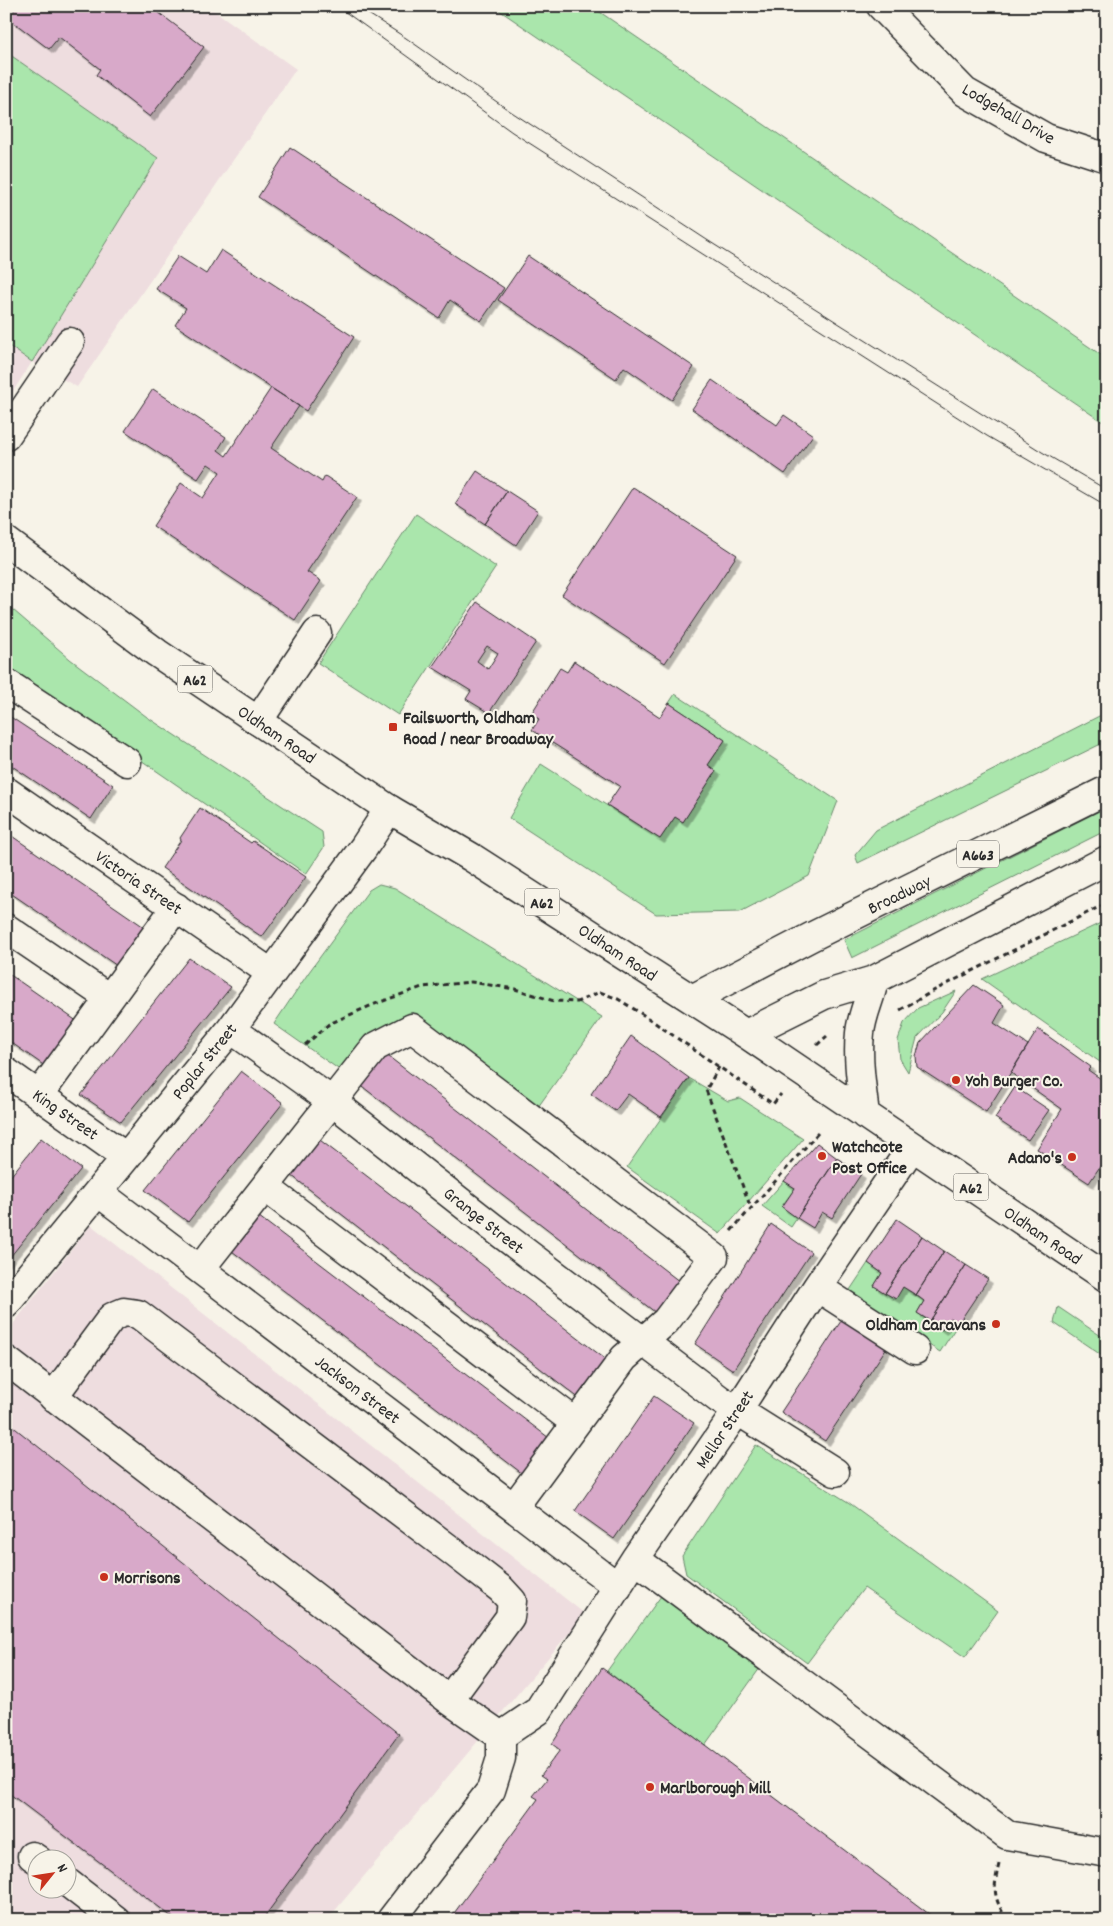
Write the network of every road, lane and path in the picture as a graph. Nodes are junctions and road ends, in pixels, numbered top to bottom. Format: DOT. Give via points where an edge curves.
graph roads {
  1 [pos="881,6"];
  2 [pos="1107,158"];
  3 [pos="70,342"];
  4 [pos="6,436"];
  5 [pos="6,541"];
  6 [pos="317,633"];
  7 [pos="6,683"];
  8 [pos="258,722"];
  9 [pos="126,762"];
  10 [pos="1107,790"];
  11 [pos="6,791"];
  12 [pos="389,809"];
  13 [pos="1107,860"];
  14 [pos="1107,903"];
  15 [pos="176,907"];
  16 [pos="6,928"];
  17 [pos="271,973"];
  18 [pos="874,980"];
  19 [pos="109,998"];
  20 [pos="692,999"];
  21 [pos="896,1014"];
  22 [pos="231,1029"];
  23 [pos="746,1034"];
  24 [pos="719,1067"];
  25 [pos="285,1068"];
  26 [pos="6,1072"];
  27 [pos="39,1095"];
  28 [pos="333,1102"];
  29 [pos="773,1104"];
  30 [pos="866,1115"];
  31 [pos="818,1134"];
  32 [pos="912,1147"];
  33 [pos="126,1156"];
  34 [pos="265,1187"];
  35 [pos="98,1192"];
  36 [pos="752,1208"];
  37 [pos="714,1256"];
  38 [pos="200,1269"];
  39 [pos="1107,1278"];
  40 [pos="818,1287"];
  41 [pos="6,1304"];
  42 [pos="644,1341"];
  43 [pos="915,1350"];
  44 [pos="6,1360"];
  45 [pos="53,1397"];
  46 [pos="737,1411"];
  47 [pos="576,1423"];
  48 [pos="835,1472"];
  49 [pos="514,1507"];
  50 [pos="636,1559"];
  51 [pos="618,1587"];
  52 [pos="449,1700"];
  53 [pos="501,1736"];
  54 [pos="1006,1834"];
  55 [pos="1107,1853"];
  56 [pos="78,1891"];
  57 [pos="116,1920"];
  58 [pos="391,1920"];
  59 [pos="1007,1920"];
  1 -- 2 [label="main road, Lodgehall Drive" via="965,92 1046,138"];
  3 -- 4 [label="main road"];
  5 -- 8 [label="main road, Oldham Road / A62" via="157,654"];
  6 -- 8 [label="main road"];
  7 -- 9 [label="main road"];
  8 -- 12 [label="main road, Oldham Road / A62"];
  10 -- 20 [label="main road, Broadway / A663"];
  11 -- 15 [label="main road, Victoria Street"];
  12 -- 17 [label="main road, Poplar Street"];
  12 -- 20 [label="main road, Oldham Road / A62" via="471,857"];
  13 -- 18 [label="main road"];
  14 -- 21 [label="path" via="935,990"];
  15 -- 17 [label="main road, Victoria Street"];
  15 -- 19 [label="main road"];
  16 -- 19 [label="main road"];
  17 -- 22 [label="main road, Poplar Street"];
  18 -- 23 [label="main road" via="824,995"];
  18 -- 30 [label="main road" via="872,994 864,1008 860,1033 860,1070"];
  19 -- 27 [label="main road"];
  20 -- 23 [label="main road, Oldham Road / A62"];
  22 -- 25 [label="main road, Grange Street"];
  22 -- 33 [label="main road, Poplar Street"];
  23 -- 30 [label="main road, Oldham Road / A62"];
  24 -- 25 [label="path" via="642,1014 600,992 577,1002 554,1001 515,989 471,982 422,987 329,1024 300,1049"];
  24 -- 29 [label="path"];
  24 -- 36 [label="path" via="706,1090"];
  25 -- 28 [label="main road, Grange Street"];
  26 -- 27 [label="main road, King Street"];
  27 -- 33 [label="main road, King Street"];
  28 -- 34 [label="main road"];
  28 -- 37 [label="main road" via="375,1047 412,1028"];
  28 -- 42 [label="main road, Grange Street"];
  30 -- 32 [label="main road, Oldham Road / A62"];
  31 -- 36 [label="path"];
  32 -- 39 [label="main road, Oldham Road / A62"];
  32 -- 40 [label="main road, Mellor Street"];
  33 -- 35 [label="main road, Poplar Street"];
  34 -- 38 [label="main road"];
  34 -- 47 [label="main road"];
  35 -- 38 [label="main road, Jackson Street"];
  35 -- 41 [label="main road, Poplar Street"];
  36 -- 37 [label="path" via="726,1236"];
  37 -- 42 [label="main road" via="666,1321"];
  38 -- 49 [label="main road, Jackson Street"];
  40 -- 43 [label="main road"];
  40 -- 46 [label="main road, Mellor Street"];
  42 -- 46 [label="main road, Grange Street"];
  42 -- 47 [label="main road" via="624,1358"];
  44 -- 45 [label="main road"];
  45 -- 52 [label="main road"];
  45 -- 52 [label="main road" via="112,1317 124,1312 138,1314 494,1583 512,1601 510,1618"];
  46 -- 48 [label="main road, Grange Street"];
  46 -- 50 [label="main road, Mellor Street"];
  47 -- 49 [label="main road"];
  49 -- 51 [label="main road, Jackson Street"];
  50 -- 51 [label="main road, Mellor Street"];
  50 -- 54 [label="main road"];
  51 -- 53 [label="main road, Mellor Street" via="538,1711"];
  52 -- 53 [label="main road"];
  53 -- 58 [label="main road" via="501,1758 491,1790"];
  54 -- 55 [label="main road"];
  54 -- 59 [label="path" via="994,1887"];
  56 -- 57 [label="main road"];
}
